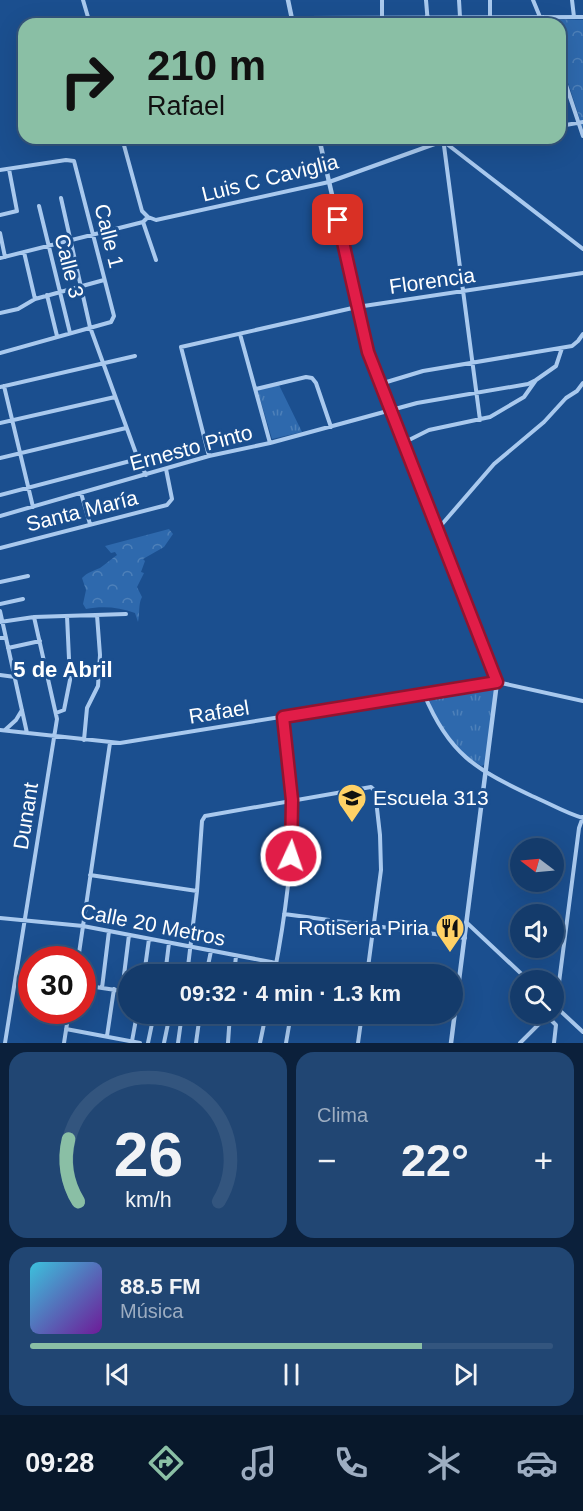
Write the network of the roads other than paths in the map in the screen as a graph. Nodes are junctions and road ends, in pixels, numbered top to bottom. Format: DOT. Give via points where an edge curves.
graph roads {
  1 [pos="83,0"];
  2 [pos="288,0"];
  3 [pos="382,0"];
  4 [pos="426,0"];
  5 [pos="459,0"];
  6 [pos="490,0"];
  7 [pos="533,0"];
  8 [pos="572,0"];
  9 [pos="460,17"];
  10 [pos="490,17"];
  11 [pos="541,17"];
  12 [pos="574,17"];
  13 [pos="583,17"];
  14 [pos="88,18"];
  15 [pos="292,18"];
  16 [pos="307,18"];
  17 [pos="382,18"];
  18 [pos="427,18"];
  19 [pos="566,83"];
  20 [pos="581,122"];
  21 [pos="566,125"];
  22 [pos="583,136"];
  23 [pos="124,144"];
  24 [pos="320,144"];
  25 [pos="432,144"];
  26 [pos="444,144"];
  27 [pos="448,144"];
  28 [pos="9,169"];
  29 [pos="0,170"];
  30 [pos="329,182"];
  31 [pos="61,198"];
  32 [pos="39,206"];
  33 [pos="0,215"];
  34 [pos="148,217"];
  35 [pos="143,222"];
  36 [pos="0,233"];
  37 [pos="92,235"];
  38 [pos="70,240"];
  39 [pos="49,246"];
  40 [pos="583,249"];
  41 [pos="24,252"];
  42 [pos="3,258"];
  43 [pos="156,260"];
  44 [pos="583,273"];
  45 [pos="104,280"];
  46 [pos="81,286"];
  47 [pos="60,292"];
  48 [pos="463,292"];
  49 [pos="47,295"];
  50 [pos="35,299"];
  51 [pos="357,307"];
  52 [pos="0,313"];
  53 [pos="90,327"];
  54 [pos="70,333"];
  55 [pos="240,334"];
  56 [pos="583,334"];
  57 [pos="57,336"];
  58 [pos="562,348"];
  59 [pos="0,352"];
  60 [pos="135,356"];
  61 [pos="472,362"];
  62 [pos="104,364"];
  63 [pos="536,380"];
  64 [pos="583,383"];
  65 [pos="380,384"];
  66 [pos="2,387"];
  67 [pos="255,389"];
  68 [pos="476,392"];
  69 [pos="115,397"];
  70 [pos="390,411"];
  71 [pos="480,420"];
  72 [pos="11,421"];
  73 [pos="0,423"];
  74 [pos="331,427"];
  75 [pos="126,428"];
  76 [pos="270,442"];
  77 [pos="402,444"];
  78 [pos="19,453"];
  79 [pos="209,456"];
  80 [pos="0,458"];
  81 [pos="138,459"];
  82 [pos="166,469"];
  83 [pos="146,475"];
  84 [pos="28,487"];
  85 [pos="81,493"];
  86 [pos="0,495"];
  87 [pos="33,507"];
  88 [pos="0,516"];
  89 [pos="90,524"];
  90 [pos="437,530"];
  91 [pos="0,548"];
  92 [pos="28,576"];
  93 [pos="0,582"];
  94 [pos="23,599"];
  95 [pos="0,604"];
  96 [pos="0,611"];
  97 [pos="126,614"];
  98 [pos="97,615"];
  99 [pos="67,616"];
  100 [pos="34,617"];
  101 [pos="1,622"];
  102 [pos="0,638"];
  103 [pos="6,639"];
  104 [pos="40,641"];
  105 [pos="9,648"];
  106 [pos="0,675"];
  107 [pos="15,677"];
  108 [pos="497,682"];
  109 [pos="424,694"];
  110 [pos="583,701"];
  111 [pos="22,709"];
  112 [pos="56,713"];
  113 [pos="283,717"];
  114 [pos="2,730"];
  115 [pos="27,733"];
  116 [pos="54,736"];
  117 [pos="84,740"];
  118 [pos="110,743"];
  119 [pos="487,773"];
  120 [pos="292,800"];
  121 [pos="583,817"];
  122 [pos="580,825"];
  123 [pos="583,831"];
  124 [pos="583,848"];
  125 [pos="576,850"];
  126 [pos="90,875"];
  127 [pos="197,891"];
  128 [pos="284,914"];
  129 [pos="0,918"];
  130 [pos="24,920"];
  131 [pos="466,922"];
  132 [pos="83,926"];
  133 [pos="374,926"];
  134 [pos="109,931"];
  135 [pos="129,935"];
  136 [pos="465,938"];
  137 [pos="149,939"];
  138 [pos="169,943"];
  139 [pos="80,946"];
  140 [pos="191,947"];
  141 [pos="211,951"];
  142 [pos="236,956"];
  143 [pos="276,963"];
  144 [pos="125,964"];
  145 [pos="146,964"];
  146 [pos="166,964"];
  147 [pos="189,964"];
  148 [pos="208,964"];
  149 [pos="235,964"];
  150 [pos="280,964"];
  151 [pos="369,964"];
  152 [pos="517,970"];
  153 [pos="559,970"];
  154 [pos="96,987"];
  155 [pos="102,988"];
  156 [pos="114,990"];
  157 [pos="118,990"];
  158 [pos="564,1015"];
  159 [pos="67,1024"];
  160 [pos="135,1024"];
  161 [pos="152,1024"];
  162 [pos="168,1024"];
  163 [pos="181,1024"];
  164 [pos="199,1024"];
  165 [pos="229,1024"];
  166 [pos="264,1024"];
  167 [pos="289,1024"];
  168 [pos="361,1024"];
  169 [pos="539,1024"];
  170 [pos="554,1024"];
  171 [pos="66,1029"];
  172 [pos="583,1032"];
  173 [pos="106,1036"];
  174 [pos="132,1041"];
  175 [pos="5,1043"];
  176 [pos="64,1043"];
  177 [pos="140,1043"];
  178 [pos="148,1043"];
  179 [pos="164,1043"];
  180 [pos="178,1043"];
  181 [pos="196,1043"];
  182 [pos="228,1043"];
  183 [pos="260,1043"];
  184 [pos="286,1043"];
  185 [pos="358,1043"];
  186 [pos="451,1043"];
  187 [pos="520,1043"];
  188 [pos="555,1043"];
  1 -- 14 [label="street"];
  2 -- 15 [label="street"];
  3 -- 17 [label="street"];
  4 -- 18 [label="street"];
  5 -- 9 [label="street"];
  6 -- 10 [label="street"];
  7 -- 11 [label="street"];
  8 -- 12 [label="street"];
  9 -- 10 [label="street"];
  9 -- 18 [label="street"];
  10 -- 11 [label="street"];
  11 -- 12 [label="street"];
  12 -- 13 [label="street"];
  16 -- 17 [label="street"];
  17 -- 18 [label="street"];
  19 -- 20 [label="street"];
  20 -- 21 [label="street"];
  20 -- 22 [label="street"];
  23 -- 34 [label="street" via="141,207"];
  24 -- 30 [label="street"];
  25 -- 30 [label="street, Luis C Caviglia"];
  26 -- 48 [label="street"];
  27 -- 40 [label="street"];
  28 -- 29 [label="street"];
  28 -- 33 [label="street" via="17,211"];
  28 -- 37 [label="street, Calle 1" via="73,160"];
  30 -- 34 [label="street, Luis C Caviglia" via="159,220"];
  30 -- 51 [label="street"];
  31 -- 38 [label="street"];
  32 -- 39 [label="street, Calle 3"];
  34 -- 35 [label="street"];
  35 -- 37 [label="street"];
  35 -- 43 [label="street"];
  36 -- 42 [label="street"];
  37 -- 38 [label="street"];
  37 -- 45 [label="street, Calle 1"];
  38 -- 39 [label="street"];
  38 -- 46 [label="street"];
  39 -- 41 [label="street"];
  39 -- 47 [label="street, Calle 3"];
  41 -- 42 [label="street"];
  41 -- 50 [label="street"];
  44 -- 48 [label="street, Florencia"];
  45 -- 46 [label="street"];
  45 -- 53 [label="street, Calle 1" via="114,320"];
  46 -- 47 [label="street"];
  46 -- 53 [label="street"];
  47 -- 49 [label="street"];
  47 -- 54 [label="street, Calle 3"];
  48 -- 51 [label="street, Florencia"];
  48 -- 61 [label="street"];
  49 -- 50 [label="street"];
  49 -- 57 [label="street"];
  50 -- 52 [label="street"];
  51 -- 55 [label="street, Florencia"];
  51 -- 65 [label="street"];
  53 -- 54 [label="street"];
  53 -- 62 [label="street"];
  54 -- 57 [label="street"];
  55 -- 67 [label="street"];
  55 -- 79 [label="street, Florencia" via="181,347"];
  56 -- 58 [label="street" via="575,344"];
  57 -- 59 [label="street"];
  58 -- 61 [label="street"];
  58 -- 63 [label="street" via="556,366"];
  60 -- 62 [label="street"];
  61 -- 65 [label="street"];
  61 -- 68 [label="street"];
  62 -- 66 [label="street"];
  62 -- 69 [label="street"];
  63 -- 68 [label="street, Ernesto Pinto"];
  63 -- 71 [label="street" via="524,397"];
  64 -- 90 [label="street" via="494,464"];
  65 -- 70 [label="street"];
  66 -- 72 [label="street"];
  67 -- 74 [label="street" via="312,378"];
  67 -- 76 [label="street"];
  68 -- 70 [label="street, Ernesto Pinto"];
  68 -- 71 [label="street"];
  69 -- 72 [label="street"];
  69 -- 75 [label="street"];
  70 -- 74 [label="street, Ernesto Pinto"];
  70 -- 77 [label="street"];
  71 -- 77 [label="street" via="429,430"];
  72 -- 73 [label="street"];
  72 -- 78 [label="street"];
  74 -- 76 [label="street, Ernesto Pinto"];
  75 -- 78 [label="street"];
  75 -- 81 [label="street"];
  76 -- 79 [label="street, Ernesto Pinto"];
  77 -- 90 [label="street"];
  78 -- 80 [label="street"];
  78 -- 84 [label="street"];
  79 -- 82 [label="street, Ernesto Pinto"];
  81 -- 83 [label="street"];
  81 -- 84 [label="street"];
  82 -- 83 [label="street, Ernesto Pinto"];
  82 -- 89 [label="street, Santa María" via="172,496 167,505"];
  83 -- 85 [label="street, Ernesto Pinto"];
  84 -- 86 [label="street"];
  84 -- 87 [label="street"];
  85 -- 87 [label="street, Ernesto Pinto"];
  85 -- 89 [label="street"];
  87 -- 88 [label="street, Ernesto Pinto"];
  89 -- 91 [label="street, Santa María"];
  90 -- 108 [label="street"];
  92 -- 93 [label="street"];
  94 -- 95 [label="street"];
  96 -- 101 [label="street"];
  97 -- 98 [label="street"];
  98 -- 99 [label="street"];
  98 -- 117 [label="street" via="98,686 87,708"];
  99 -- 100 [label="street"];
  99 -- 112 [label="street" via="69,693 64,710"];
  100 -- 101 [label="street"];
  100 -- 104 [label="street"];
  101 -- 103 [label="street"];
  102 -- 103 [label="street"];
  103 -- 105 [label="street"];
  104 -- 105 [label="street"];
  104 -- 112 [label="street"];
  105 -- 107 [label="street"];
  106 -- 107 [label="street"];
  107 -- 111 [label="street"];
  108 -- 109 [label="street, Rafael"];
  108 -- 110 [label="street, Rafael"];
  108 -- 119 [label="street"];
  109 -- 113 [label="street, Rafael"];
  109 -- 119 [label="street" via="453,746"];
  111 -- 114 [label="street" via="16,720"];
  111 -- 115 [label="street"];
  112 -- 116 [label="street, Dunant"];
  113 -- 118 [label="street, Rafael"];
  113 -- 120 [label="street"];
  114 -- 115 [label="street, Rafael"];
  115 -- 116 [label="street, Rafael"];
  116 -- 117 [label="street, Rafael"];
  116 -- 130 [label="street, Dunant"];
  117 -- 118 [label="street, Rafael"];
  118 -- 126 [label="street"];
  119 -- 121 [label="street"];
  119 -- 131 [label="street"];
  120 -- 127 [label="street" via="205,816"];
  120 -- 128 [label="street"];
  120 -- 133 [label="street" via="371,787 375,791 381,870"];
  121 -- 122 [label="street"];
  122 -- 123 [label="street"];
  122 -- 125 [label="street"];
  124 -- 125 [label="street"];
  125 -- 153 [label="street"];
  126 -- 127 [label="street"];
  126 -- 132 [label="street"];
  127 -- 140 [label="street"];
  128 -- 133 [label="street"];
  128 -- 143 [label="street"];
  129 -- 130 [label="street, Calle 20 Metros"];
  130 -- 132 [label="street, Calle 20 Metros"];
  130 -- 175 [label="street, Dunant"];
  131 -- 136 [label="street"];
  131 -- 152 [label="street"];
  132 -- 134 [label="street, Calle 20 Metros"];
  132 -- 139 [label="street"];
  133 -- 136 [label="street"];
  133 -- 151 [label="street"];
  134 -- 135 [label="street, Calle 20 Metros"];
  134 -- 155 [label="street"];
  135 -- 137 [label="street, Calle 20 Metros"];
  135 -- 144 [label="street"];
  136 -- 186 [label="street"];
  137 -- 138 [label="street, Calle 20 Metros"];
  137 -- 145 [label="street"];
  138 -- 140 [label="street, Calle 20 Metros"];
  138 -- 146 [label="street"];
  140 -- 141 [label="street, Calle 20 Metros"];
  140 -- 147 [label="street"];
  141 -- 142 [label="street, Calle 20 Metros"];
  141 -- 148 [label="street"];
  142 -- 143 [label="street, Calle 20 Metros"];
  142 -- 149 [label="street"];
  143 -- 150 [label="street, Calle 20 Metros"];
  154 -- 155 [label="street"];
  155 -- 156 [label="street"];
  156 -- 157 [label="street"];
  156 -- 173 [label="street"];
  158 -- 172 [label="street"];
  159 -- 171 [label="street"];
  160 -- 174 [label="street"];
  161 -- 178 [label="street"];
  162 -- 179 [label="street"];
  163 -- 180 [label="street"];
  164 -- 181 [label="street"];
  165 -- 182 [label="street"];
  166 -- 183 [label="street"];
  167 -- 184 [label="street"];
  168 -- 185 [label="street"];
  169 -- 187 [label="street"];
  170 -- 188 [label="street"];
  171 -- 173 [label="street"];
  171 -- 176 [label="street"];
  173 -- 174 [label="street"];
  174 -- 177 [label="street"];
}
